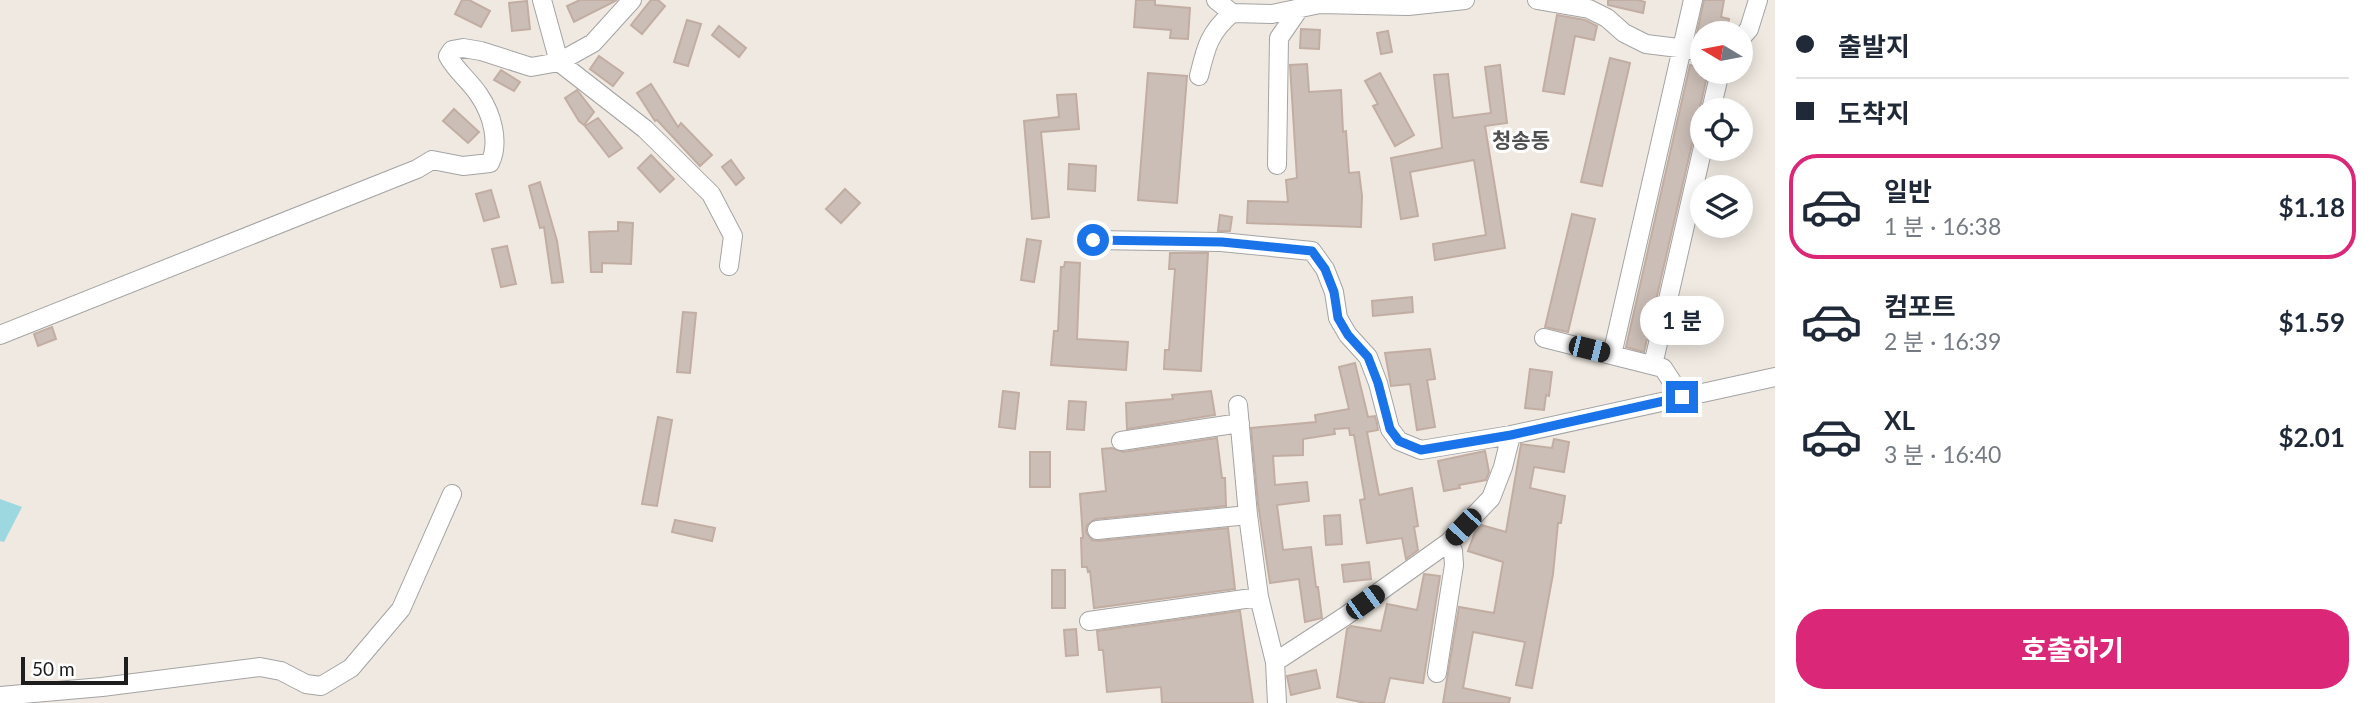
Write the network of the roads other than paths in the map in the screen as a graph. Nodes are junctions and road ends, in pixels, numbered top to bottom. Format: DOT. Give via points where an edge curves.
graph roads {
  1 [pos="542,0"];
  2 [pos="632,0"];
  3 [pos="1216,0"];
  4 [pos="1465,0"];
  5 [pos="1537,0"];
  6 [pos="1693,0"];
  7 [pos="1758,0"];
  8 [pos="1299,9"];
  9 [pos="1232,13"];
  10 [pos="1751,21"];
  11 [pos="1682,48"];
  12 [pos="1690,49"];
  13 [pos="559,62"];
  14 [pos="1199,76"];
  15 [pos="1700,161"];
  16 [pos="1277,164"];
  17 [pos="1093,240"];
  18 [pos="729,266"];
  19 [pos="0,335"];
  20 [pos="1544,338"];
  21 [pos="1612,355"];
  22 [pos="1653,365"];
  23 [pos="1775,377"];
  24 [pos="1682,397"];
  25 [pos="1511,435"];
  26 [pos="1121,440"];
  27 [pos="452,494"];
  28 [pos="1248,515"];
  29 [pos="1097,530"];
  30 [pos="1449,542"];
  31 [pos="1259,597"];
  32 [pos="1089,621"];
  33 [pos="1275,662"];
  34 [pos="1437,673"];
  35 [pos="0,696"];
  36 [pos="1277,703"];
  1 -- 13 [label="street"];
  2 -- 13 [label="street" via="593,43"];
  3 -- 9 [label="street"];
  4 -- 8 [label="street" via="1408,6 1320,4"];
  5 -- 11 [label="street" via="1588,9 1646,44"];
  6 -- 11 [label="street"];
  7 -- 10 [label="street"];
  8 -- 9 [label="street"];
  8 -- 16 [label="street" via="1279,38"];
  9 -- 14 [label="street" via="1216,27 1207,44"];
  11 -- 12 [label="street"];
  11 -- 21 [label="street"];
  13 -- 18 [label="street" via="645,129 711,194 733,236"];
  13 -- 19 [label="street" via="531,67 481,51 452,50 448,56 479,95 493,126 495,153 490,163 463,166 432,160"];
  15 -- 22 [label="street"];
  17 -- 25 [label="street" via="1222,242 1312,251 1334,292 1338,318 1368,357 1390,429 1399,441 1421,450"];
  20 -- 21 [label="street"];
  21 -- 22 [label="street"];
  22 -- 24 [label="street" via="1663,368"];
  23 -- 24 [label="street"];
  24 -- 25 [label="street"];
  25 -- 30 [label="street" via="1491,498"];
  26 -- 28 [label="street" via="1239,414"];
  27 -- 35 [label="street" via="401,609 351,668 321,686 260,667"];
  28 -- 29 [label="street"];
  28 -- 31 [label="street"];
  30 -- 33 [label="street"];
  30 -- 34 [label="street" via="1454,565"];
  31 -- 32 [label="street"];
  31 -- 33 [label="street"];
  33 -- 36 [label="street"];
}
